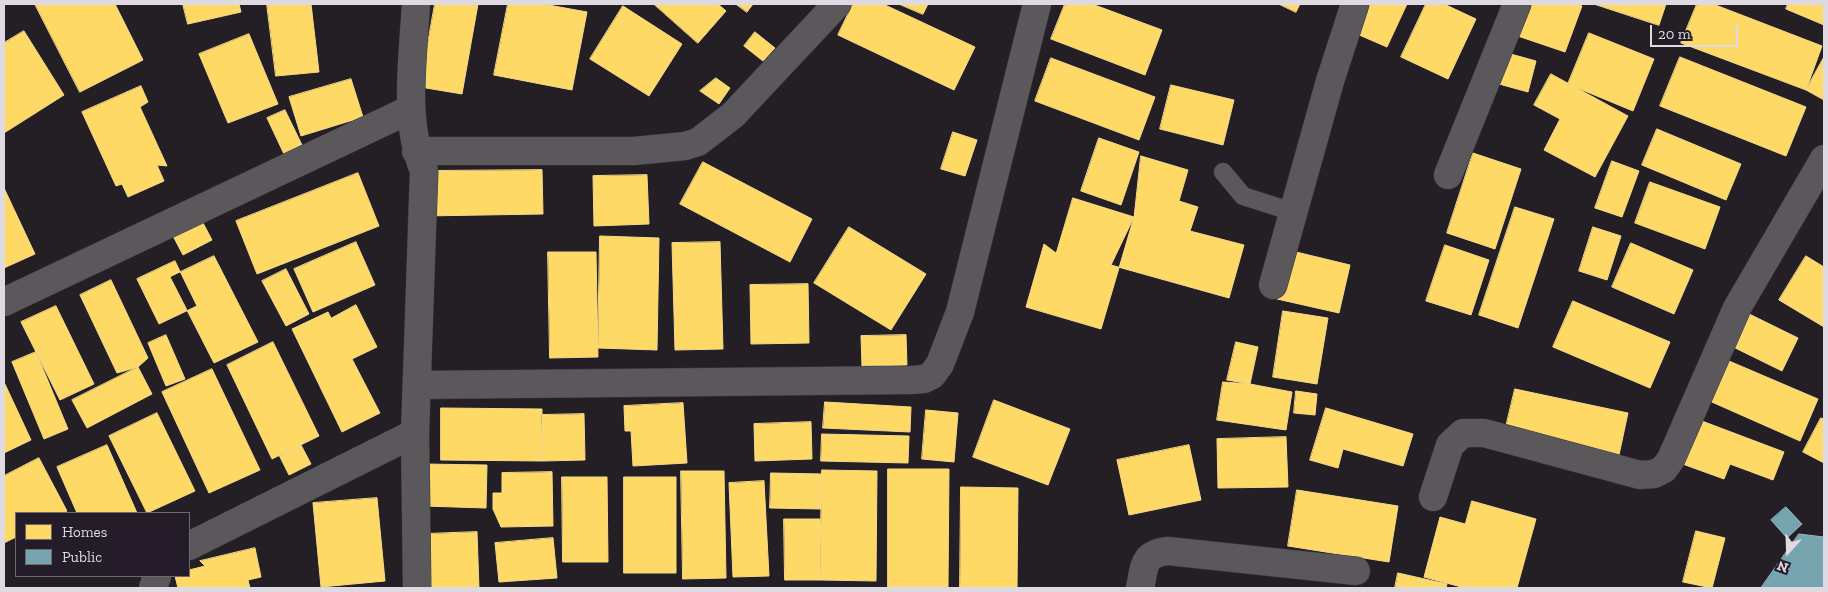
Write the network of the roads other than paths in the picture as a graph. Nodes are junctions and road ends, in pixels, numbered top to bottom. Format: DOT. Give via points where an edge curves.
graph roads {
  1 [pos="416,4"];
  2 [pos="838,4"];
  3 [pos="1037,4"];
  4 [pos="1355,4"];
  5 [pos="1517,4"];
  6 [pos="411,109"];
  7 [pos="416,151"];
  8 [pos="1824,158"];
  9 [pos="1223,172"];
  10 [pos="1448,175"];
  11 [pos="1293,212"];
  12 [pos="1273,285"];
  13 [pos="4,302"];
  14 [pos="418,385"];
  15 [pos="415,433"];
  16 [pos="1432,497"];
  17 [pos="190,546"];
  18 [pos="1356,571"];
  19 [pos="418,588"];
  20 [pos="1140,588"];
  1 -- 6 [label="street"];
  2 -- 7 [label="street" via="733,115 698,142 634,151"];
  3 -- 14 [label="street" via="960,312 943,358 932,375 911,380"];
  4 -- 11 [label="street"];
  5 -- 10 [label="street"];
  6 -- 7 [label="street"];
  6 -- 13 [label="street"];
  7 -- 14 [label="street" via="424,171"];
  8 -- 16 [label="street" via="1737,308 1664,469 1640,475 1484,433 1463,433 1450,445"];
  9 -- 11 [label="lane" via="1244,196"];
  11 -- 12 [label="street"];
  14 -- 15 [label="street"];
  15 -- 17 [label="street"];
  15 -- 19 [label="street"];
  18 -- 20 [label="street" via="1168,551 1153,554 1147,559"];
}
